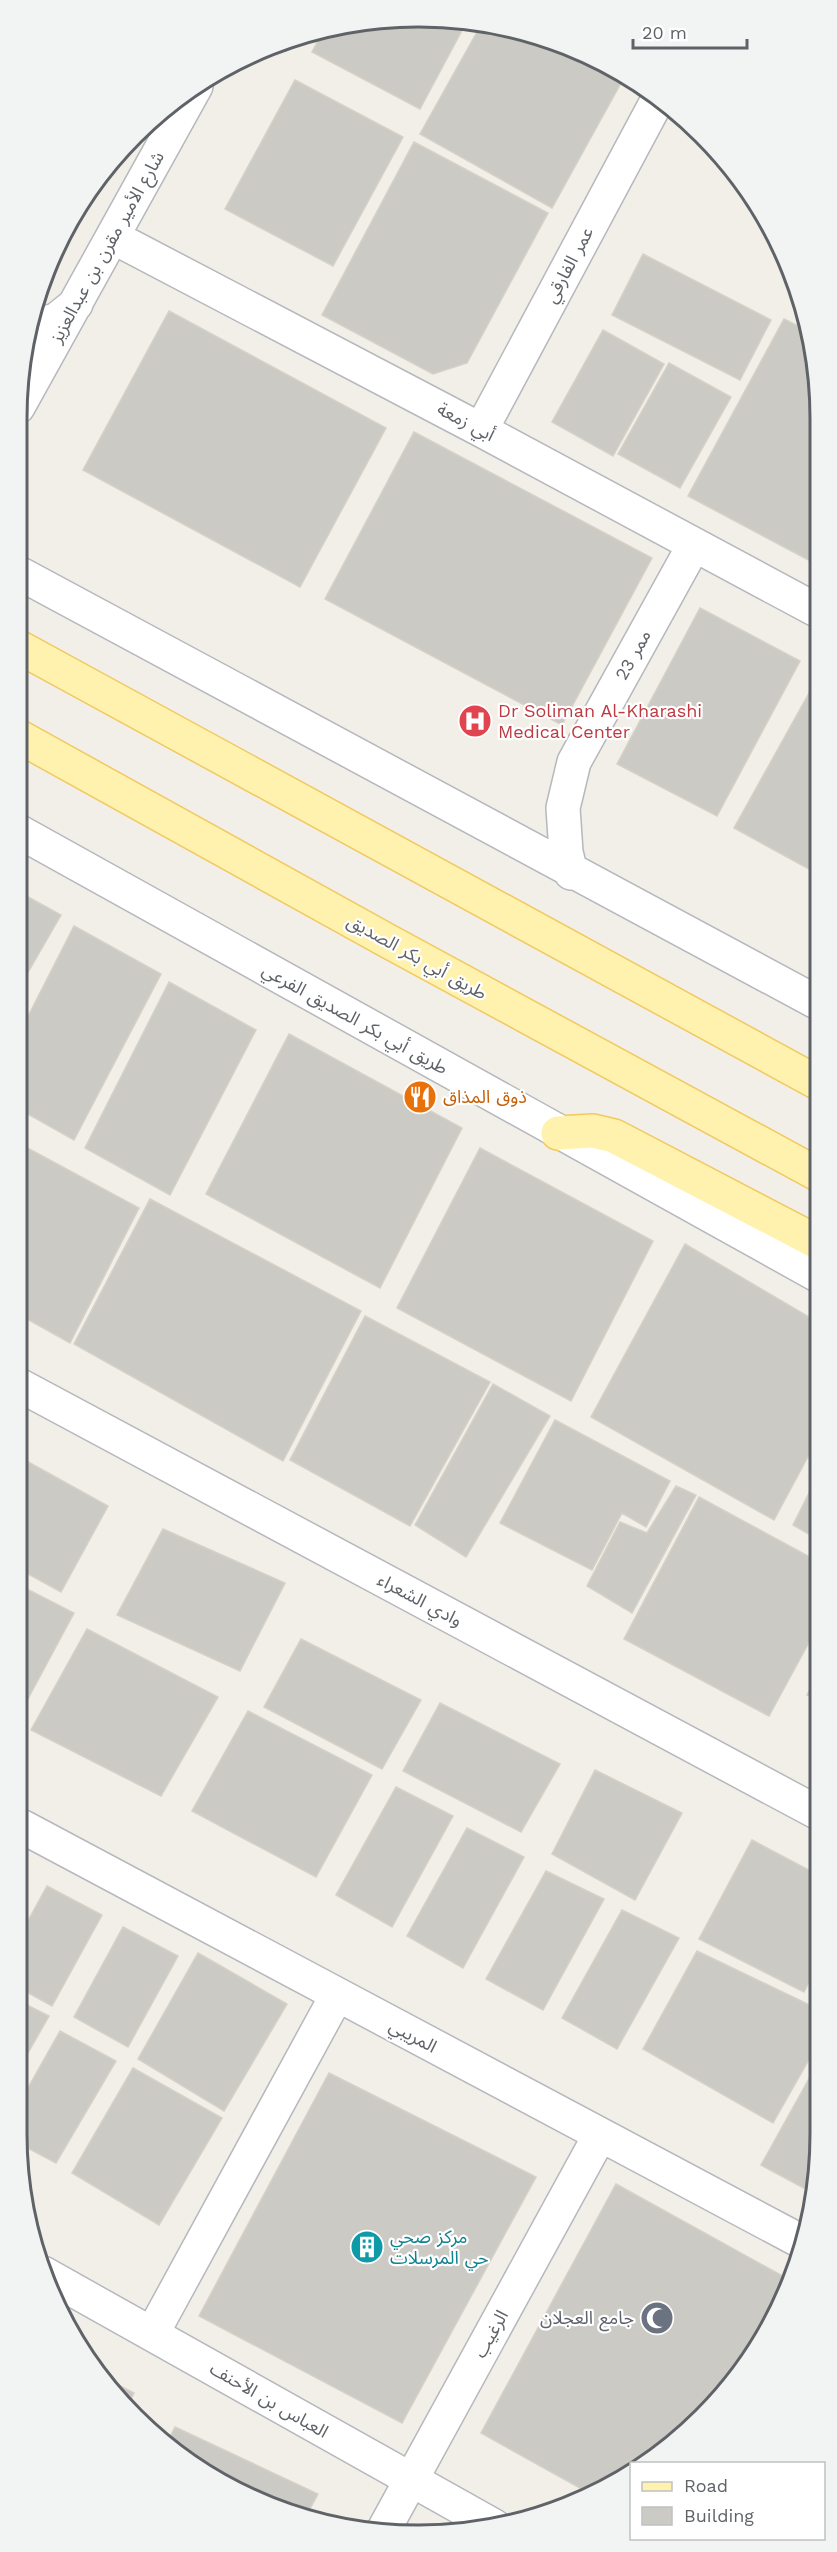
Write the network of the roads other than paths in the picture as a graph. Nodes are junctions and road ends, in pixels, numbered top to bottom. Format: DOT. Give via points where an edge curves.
graph roads {
  1 [pos="186,103"];
  2 [pos="654,106"];
  3 [pos="113,237"];
  4 [pos="76,304"];
  5 [pos="39,324"];
  6 [pos="28,389"];
  7 [pos="481,430"];
  8 [pos="694,544"];
  9 [pos="27,565"];
  10 [pos="27,577"];
  11 [pos="51,590"];
  12 [pos="810,607"];
  13 [pos="27,651"];
  14 [pos="27,741"];
  15 [pos="27,836"];
  16 [pos="571,873"];
  17 [pos="810,999"];
  18 [pos="810,1078"];
  19 [pos="558,1132"];
  20 [pos="810,1170"];
  21 [pos="810,1238"];
  22 [pos="810,1271"];
  23 [pos="27,1389"];
  24 [pos="810,1809"];
  25 [pos="27,1830"];
  26 [pos="337,1995"];
  27 [pos="600,2135"];
  28 [pos="796,2239"];
  29 [pos="56,2280"];
  30 [pos="152,2334"];
  31 [pos="411,2480"];
  32 [pos="482,2520"];
  33 [pos="387,2524"];
  1 -- 3 [label="street, شارع الأمير مقرن بن عبدالعزيز"];
  2 -- 7 [label="street, عمر الفارقي"];
  3 -- 4 [label="street, شارع الأمير مقرن بن عبدالعزيز"];
  3 -- 7 [label="street, أبي زمعة"];
  4 -- 5 [label="street" via="56,320"];
  4 -- 6 [label="street, شارع الأمير مقرن بن عبدالعزيز"];
  7 -- 8 [label="street, أبي زمعة"];
  8 -- 12 [label="street, أبي زمعة"];
  8 -- 16 [label="street, ممر 23" via="574,762 563,832"];
  9 -- 11 [label="street"];
  10 -- 11 [label="street"];
  11 -- 16 [label="street"];
  13 -- 18 [label="main road"];
  14 -- 20 [label="main road, طريق أبي بكر الصديق"];
  15 -- 19 [label="street, طريق أبي بكر الصديق الفرعي"];
  16 -- 17 [label="street"];
  19 -- 21 [label="main road" via="593,1131 614,1136"];
  19 -- 22 [label="street, طريق أبي بكر الصديق الفرعي"];
  23 -- 24 [label="street, وادي الشعراء"];
  25 -- 26 [label="street, المريبي"];
  26 -- 27 [label="street, المريبي"];
  26 -- 30 [label="street"];
  27 -- 28 [label="street, المريبي"];
  27 -- 31 [label="street, الرغيب"];
  29 -- 30 [label="street, العباس بن الأحنف"];
  30 -- 31 [label="street, العباس بن الأحنف"];
  31 -- 32 [label="street, العباس بن الأحنف"];
  31 -- 33 [label="street, الرغيب"];
}
